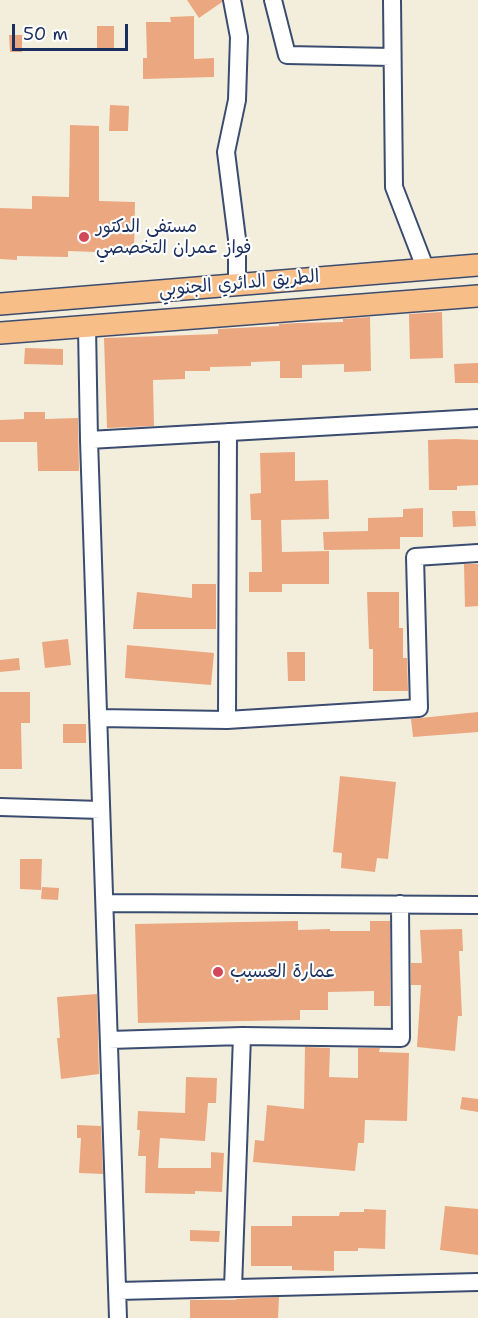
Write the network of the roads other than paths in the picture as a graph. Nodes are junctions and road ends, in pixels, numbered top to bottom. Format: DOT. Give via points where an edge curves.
graph roads {
  1 [pos="232,0"];
  2 [pos="273,0"];
  3 [pos="392,0"];
  4 [pos="392,57"];
  5 [pos="478,265"];
  6 [pos="426,270"];
  7 [pos="237,285"];
  8 [pos="478,296"];
  9 [pos="0,304"];
  10 [pos="87,327"];
  11 [pos="0,333"];
  12 [pos="478,418"];
  13 [pos="228,432"];
  14 [pos="89,440"];
  15 [pos="478,553"];
  16 [pos="98,718"];
  17 [pos="227,720"];
  18 [pos="0,807"];
  19 [pos="101,810"];
  20 [pos="105,903"];
  21 [pos="400,904"];
  22 [pos="478,905"];
  23 [pos="242,1036"];
  24 [pos="109,1040"];
  25 [pos="478,1282"];
  26 [pos="233,1288"];
  27 [pos="117,1291"];
  28 [pos="118,1318"];
  1 -- 7 [label="street" via="239,37 237,100 226,152 237,239"];
  2 -- 4 [label="street" via="287,55"];
  3 -- 4 [label="street"];
  4 -- 6 [label="street" via="394,188"];
  5 -- 6 [label="main road, الطريق الدائري الجنوبي"];
  6 -- 7 [label="main road, الطريق الدائري الجنوبي"];
  7 -- 9 [label="main road, الطريق الدائري الجنوبي"];
  8 -- 10 [label="main road, الطريق الدائري الجنوبي"];
  10 -- 11 [label="main road, الطريق الدائري الجنوبي"];
  10 -- 14 [label="street"];
  12 -- 13 [label="street"];
  13 -- 14 [label="street"];
  13 -- 17 [label="street"];
  14 -- 16 [label="street"];
  15 -- 17 [label="street" via="415,557 419,708"];
  16 -- 17 [label="street"];
  16 -- 19 [label="street"];
  18 -- 19 [label="street"];
  19 -- 20 [label="street"];
  20 -- 21 [label="street"];
  20 -- 24 [label="street"];
  21 -- 22 [label="street"];
  21 -- 23 [label="street" via="401,1038"];
  23 -- 24 [label="street"];
  23 -- 26 [label="street"];
  24 -- 27 [label="street"];
  25 -- 26 [label="street"];
  26 -- 27 [label="street"];
  27 -- 28 [label="street"];
}
